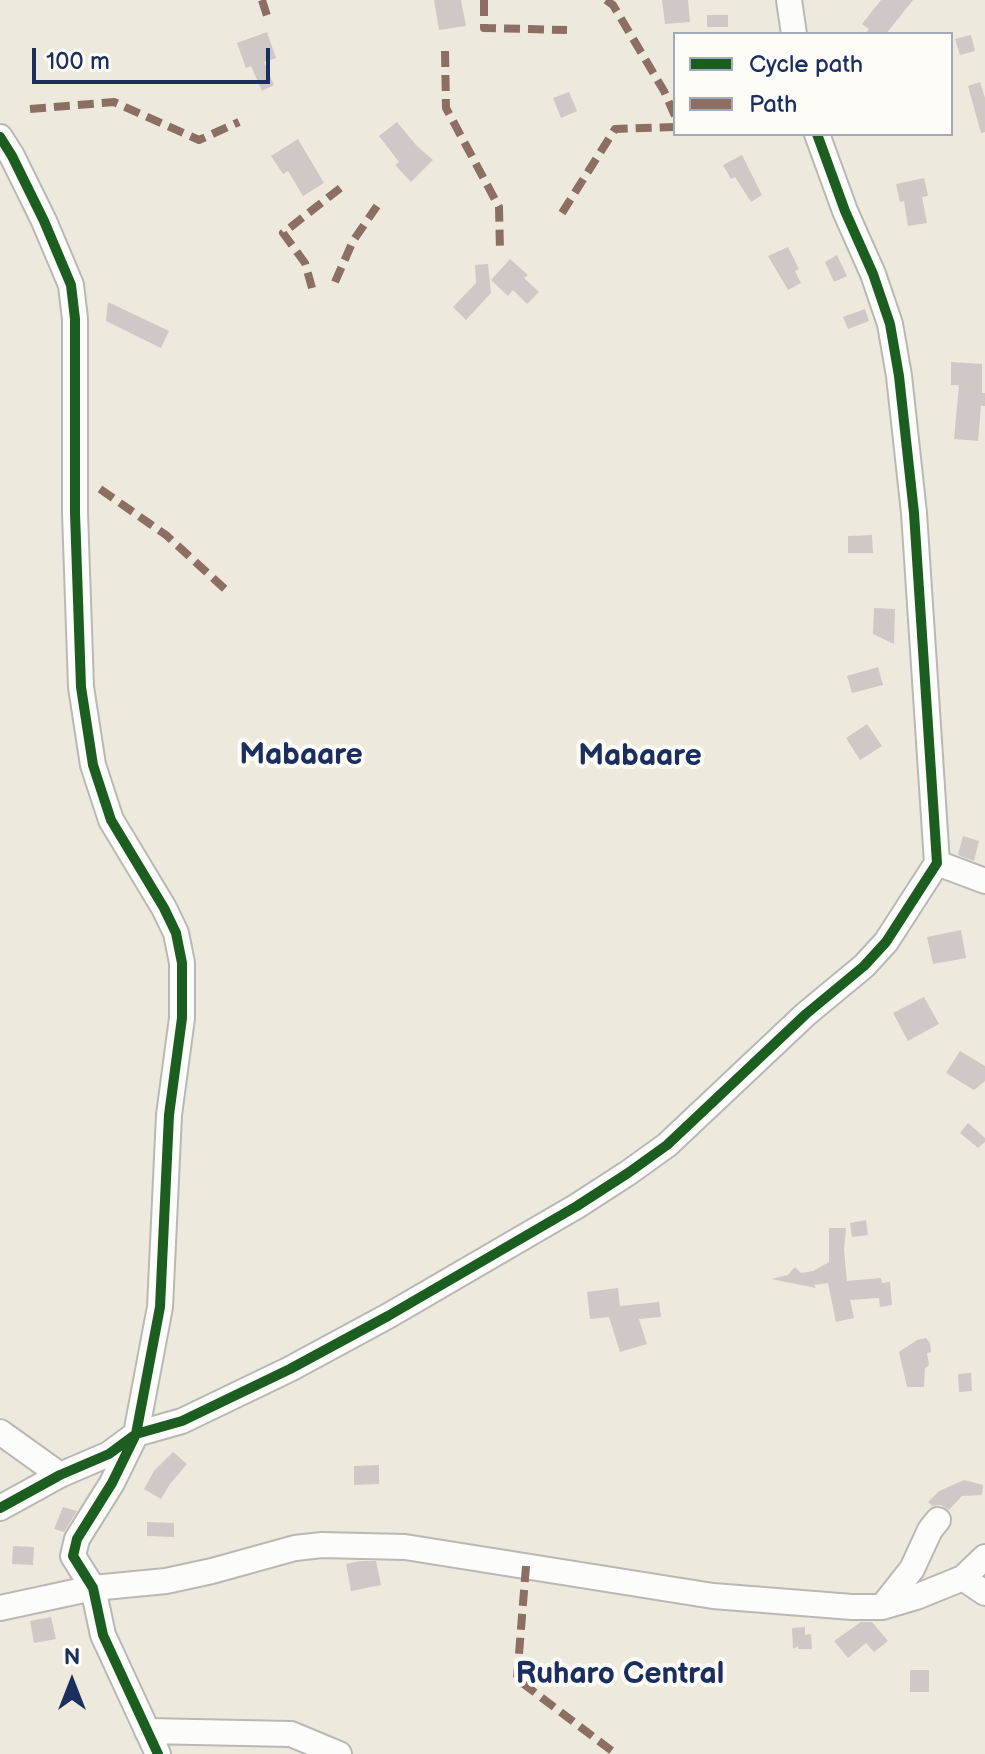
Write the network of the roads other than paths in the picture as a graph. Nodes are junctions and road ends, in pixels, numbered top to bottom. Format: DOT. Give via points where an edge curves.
graph roads {
  1 [pos="789,0"];
  2 [pos="794,32"];
  3 [pos="818,136"];
  4 [pos="0,137"];
  5 [pos="937,863"];
  6 [pos="985,881"];
  7 [pos="0,1432"];
  8 [pos="136,1434"];
  9 [pos="60,1475"];
  10 [pos="0,1508"];
  11 [pos="938,1520"];
  12 [pos="985,1557"];
  13 [pos="963,1578"];
  14 [pos="93,1588"];
  15 [pos="985,1593"];
  16 [pos="882,1607"];
  17 [pos="0,1608"];
  18 [pos="147,1731"];
  19 [pos="158,1754"];
  20 [pos="339,1754"];
  1 -- 2 [label="street"];
  3 -- 5 [label="street" via="890,324 899,376 914,513"];
  4 -- 8 [label="street" via="71,285 81,687 93,765 111,820 176,933 182,963 160,1307"];
  5 -- 6 [label="street"];
  5 -- 8 [label="street" via="886,942 864,966 667,1145 628,1173 290,1369 182,1421"];
  7 -- 9 [label="street"];
  8 -- 9 [label="street" via="109,1454"];
  8 -- 14 [label="street" via="77,1539 73,1556"];
  9 -- 10 [label="street"];
  11 -- 16 [label="street" via="912,1569"];
  12 -- 13 [label="street"];
  13 -- 15 [label="street"];
  13 -- 16 [label="street"];
  14 -- 16 [label="street" via="166,1581 295,1548 364,1545 713,1596"];
  14 -- 17 [label="street"];
  14 -- 18 [label="street" via="103,1635"];
  18 -- 19 [label="street"];
  18 -- 20 [label="street" via="291,1734"];
}
